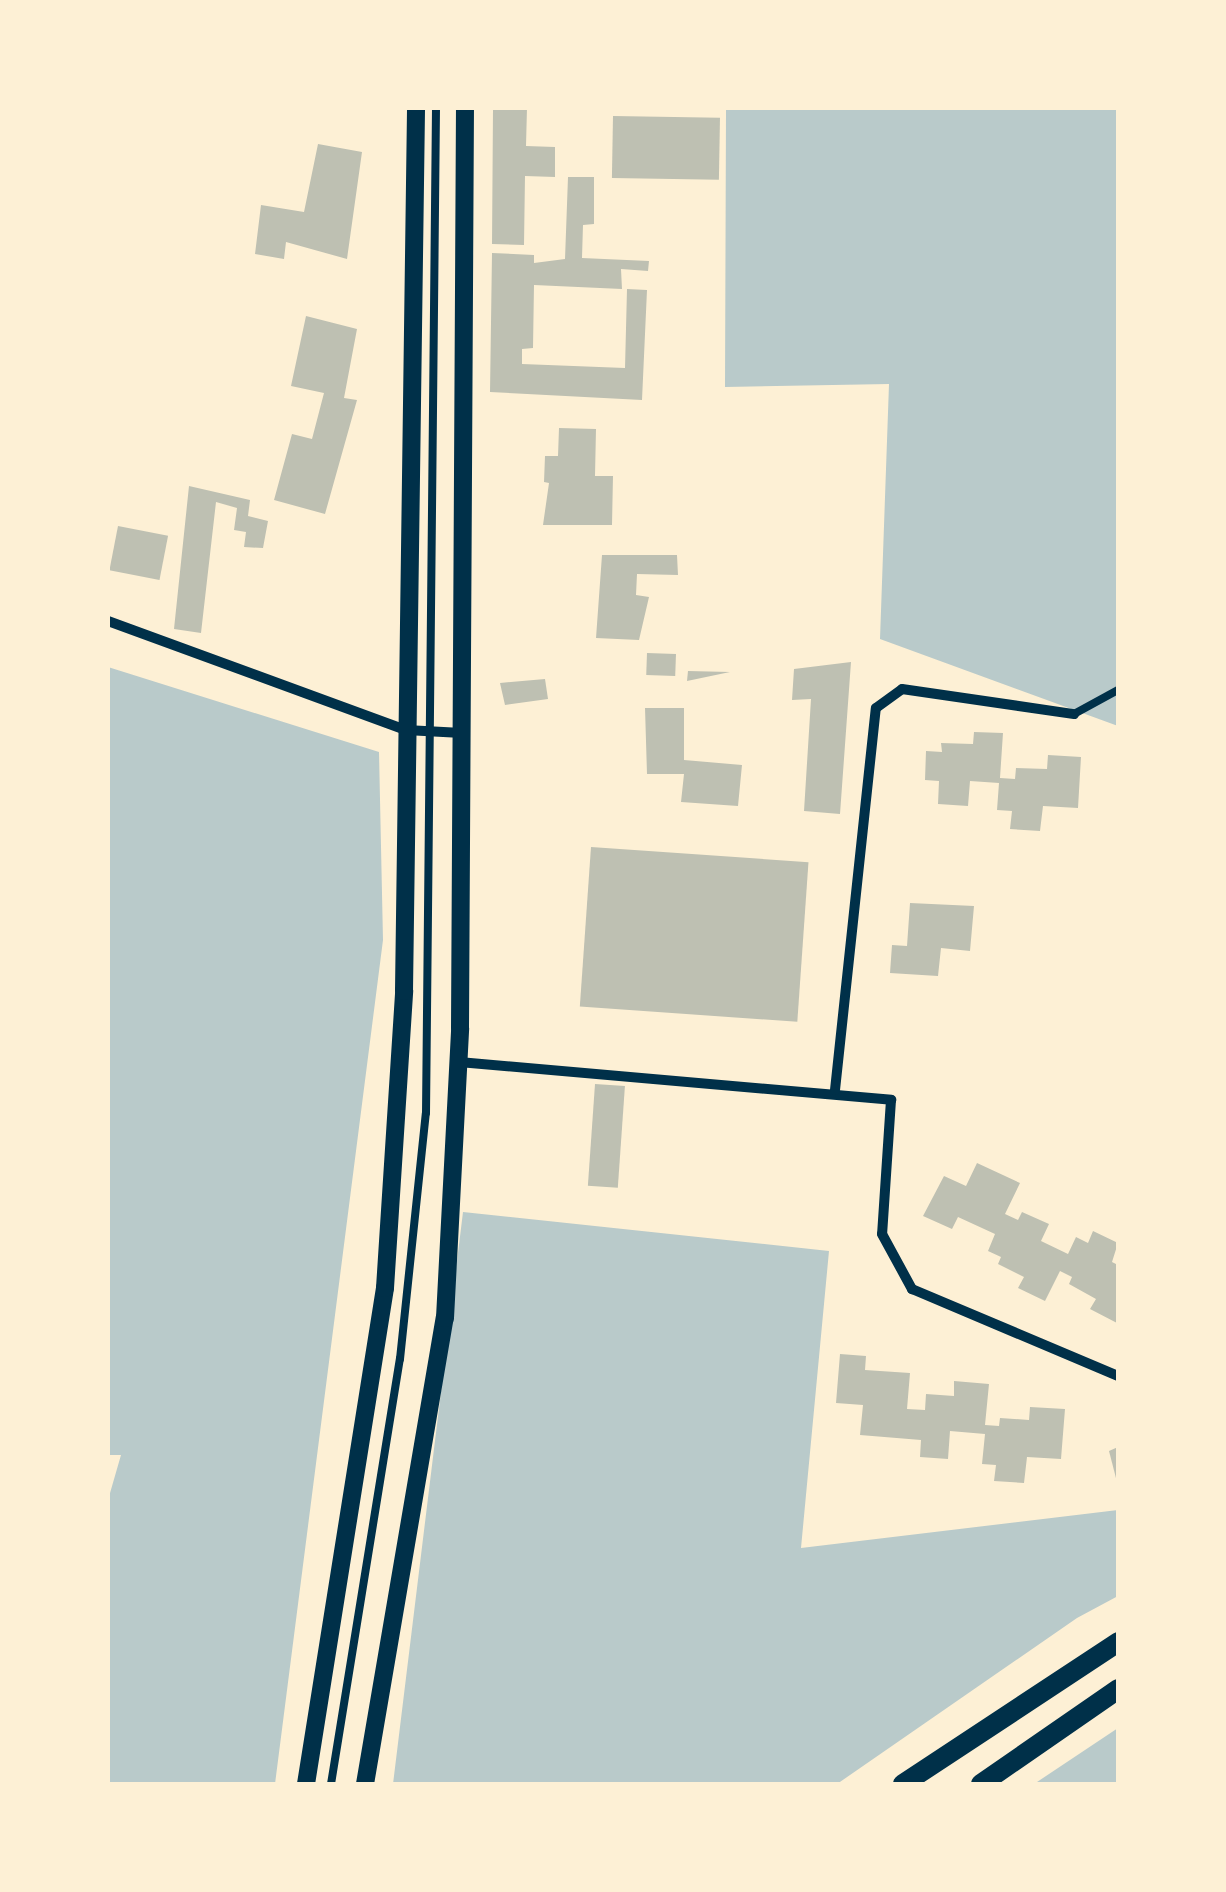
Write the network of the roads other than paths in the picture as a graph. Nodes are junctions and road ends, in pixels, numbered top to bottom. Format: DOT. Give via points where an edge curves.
graph roads {
  1 [pos="416,108"];
  2 [pos="436,108"];
  3 [pos="465,108"];
  4 [pos="108,622"];
  5 [pos="1118,690"];
  6 [pos="1074,714"];
  7 [pos="406,730"];
  8 [pos="431,733"];
  9 [pos="463,733"];
  10 [pos="459,1062"];
  11 [pos="835,1090"];
  12 [pos="1118,1376"];
  13 [pos="1118,1642"];
  14 [pos="1118,1689"];
  15 [pos="306,1784"];
  16 [pos="332,1784"];
  17 [pos="365,1784"];
  18 [pos="903,1784"];
  19 [pos="981,1784"];
  1 -- 7 [label="street"];
  2 -- 8 [label="lane"];
  3 -- 9 [label="street"];
  4 -- 7 [label="street"];
  5 -- 6 [label="lane"];
  6 -- 11 [label="street" via="902,690 876,708"];
  7 -- 8 [label="street"];
  7 -- 15 [label="street" via="404,991 385,1288"];
  8 -- 9 [label="street"];
  8 -- 16 [label="lane" via="426,1113 400,1359"];
  9 -- 10 [label="street"];
  10 -- 11 [label="street"];
  10 -- 17 [label="street" via="445,1318"];
  11 -- 12 [label="street" via="891,1100 882,1234 912,1288"];
  13 -- 18 [label="main road"];
  14 -- 19 [label="main road"];
}
